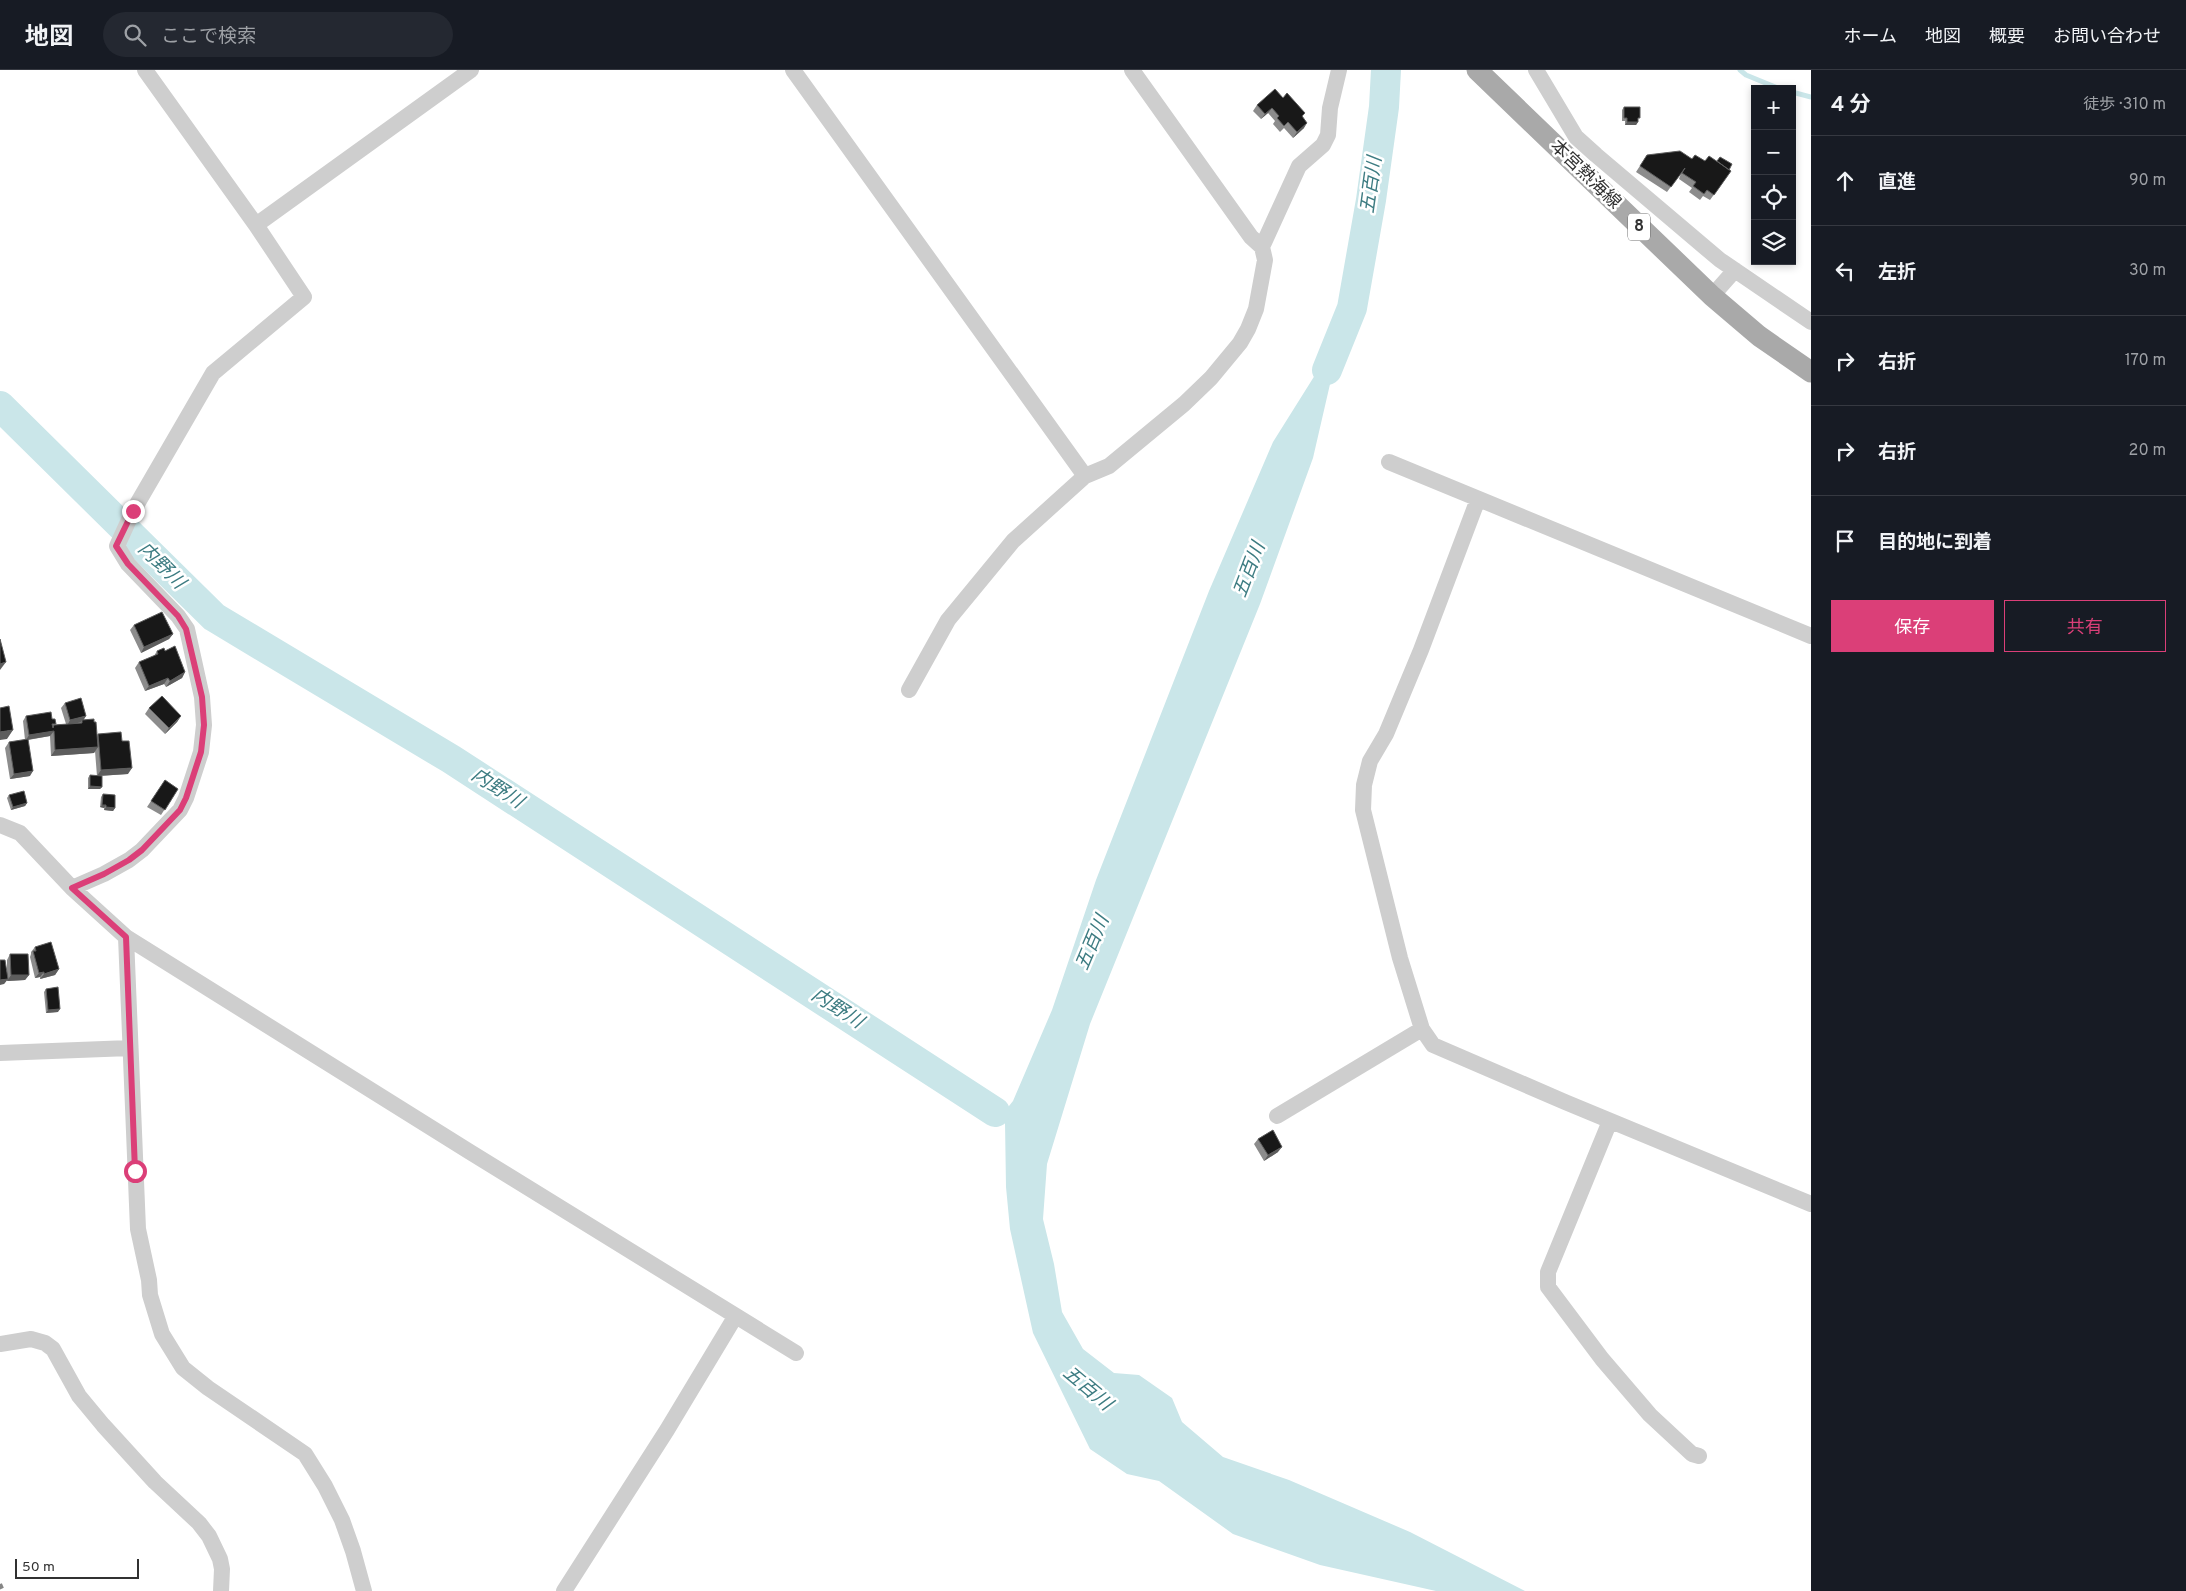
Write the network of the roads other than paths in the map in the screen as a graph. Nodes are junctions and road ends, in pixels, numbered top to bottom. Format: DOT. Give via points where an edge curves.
graph roads {
  1 [pos="145,70"];
  2 [pos="471,70"];
  3 [pos="793,70"];
  4 [pos="1132,70"];
  5 [pos="1339,70"];
  6 [pos="1477,70"];
  7 [pos="1536,70"];
  8 [pos="256,225"];
  9 [pos="1262,247"];
  10 [pos="1735,270"];
  11 [pos="1712,296"];
  12 [pos="1811,322"];
  13 [pos="1811,372"];
  14 [pos="1388,462"];
  15 [pos="1085,476"];
  16 [pos="1478,499"];
  17 [pos="1811,636"];
  18 [pos="909,690"];
  19 [pos="0,825"];
  20 [pos="72,888"];
  21 [pos="126,937"];
  22 [pos="1422,1029"];
  23 [pos="130,1048"];
  24 [pos="0,1053"];
  25 [pos="1277,1116"];
  26 [pos="1610,1121"];
  27 [pos="1811,1204"];
  28 [pos="735,1317"];
  29 [pos="0,1344"];
  30 [pos="796,1354"];
  31 [pos="1699,1456"];
  32 [pos="221,1591"];
  33 [pos="364,1591"];
  34 [pos="564,1591"];
  1 -- 8 [label="street"];
  2 -- 8 [label="street"];
  3 -- 15 [label="street"];
  4 -- 9 [label="street"];
  5 -- 9 [label="street" via="1330,108 1328,135 1323,145 1299,166"];
  6 -- 11 [label="main road, 本宮熱海線 / 8"];
  7 -- 10 [label="street" via="1576,137"];
  8 -- 20 [label="street" via="304,297 213,373 116,546 186,629 202,697 204,725 201,752 180,810 129,860"];
  9 -- 15 [label="street" via="1265,260 1261,292 1254,316 1240,343 1210,378 1156,428 1108,466"];
  10 -- 11 [label="street"];
  10 -- 12 [label="street"];
  11 -- 13 [label="main road, 本宮熱海線 / 8" via="1759,336"];
  14 -- 16 [label="street"];
  15 -- 18 [label="street" via="1013,542 973,588 948,620"];
  16 -- 17 [label="street"];
  16 -- 22 [label="street" via="1421,650 1386,734 1370,761 1364,785 1363,810 1400,958"];
  19 -- 20 [label="street" via="20,833"];
  20 -- 21 [label="street"];
  21 -- 23 [label="street"];
  21 -- 28 [label="street"];
  22 -- 25 [label="street"];
  22 -- 26 [label="street" via="1433,1045"];
  23 -- 24 [label="street"];
  23 -- 33 [label="street" via="138,1229 150,1280 150,1295 162,1334 183,1368 305,1454 326,1486 342,1520"];
  26 -- 27 [label="street"];
  26 -- 31 [label="street" via="1548,1272 1548,1287 1602,1359 1650,1415 1692,1454"];
  28 -- 30 [label="street"];
  28 -- 34 [label="street"];
  29 -- 32 [label="street" via="31,1340 45,1343 53,1349 79,1396 103,1425 210,1536 220,1559"];
}
